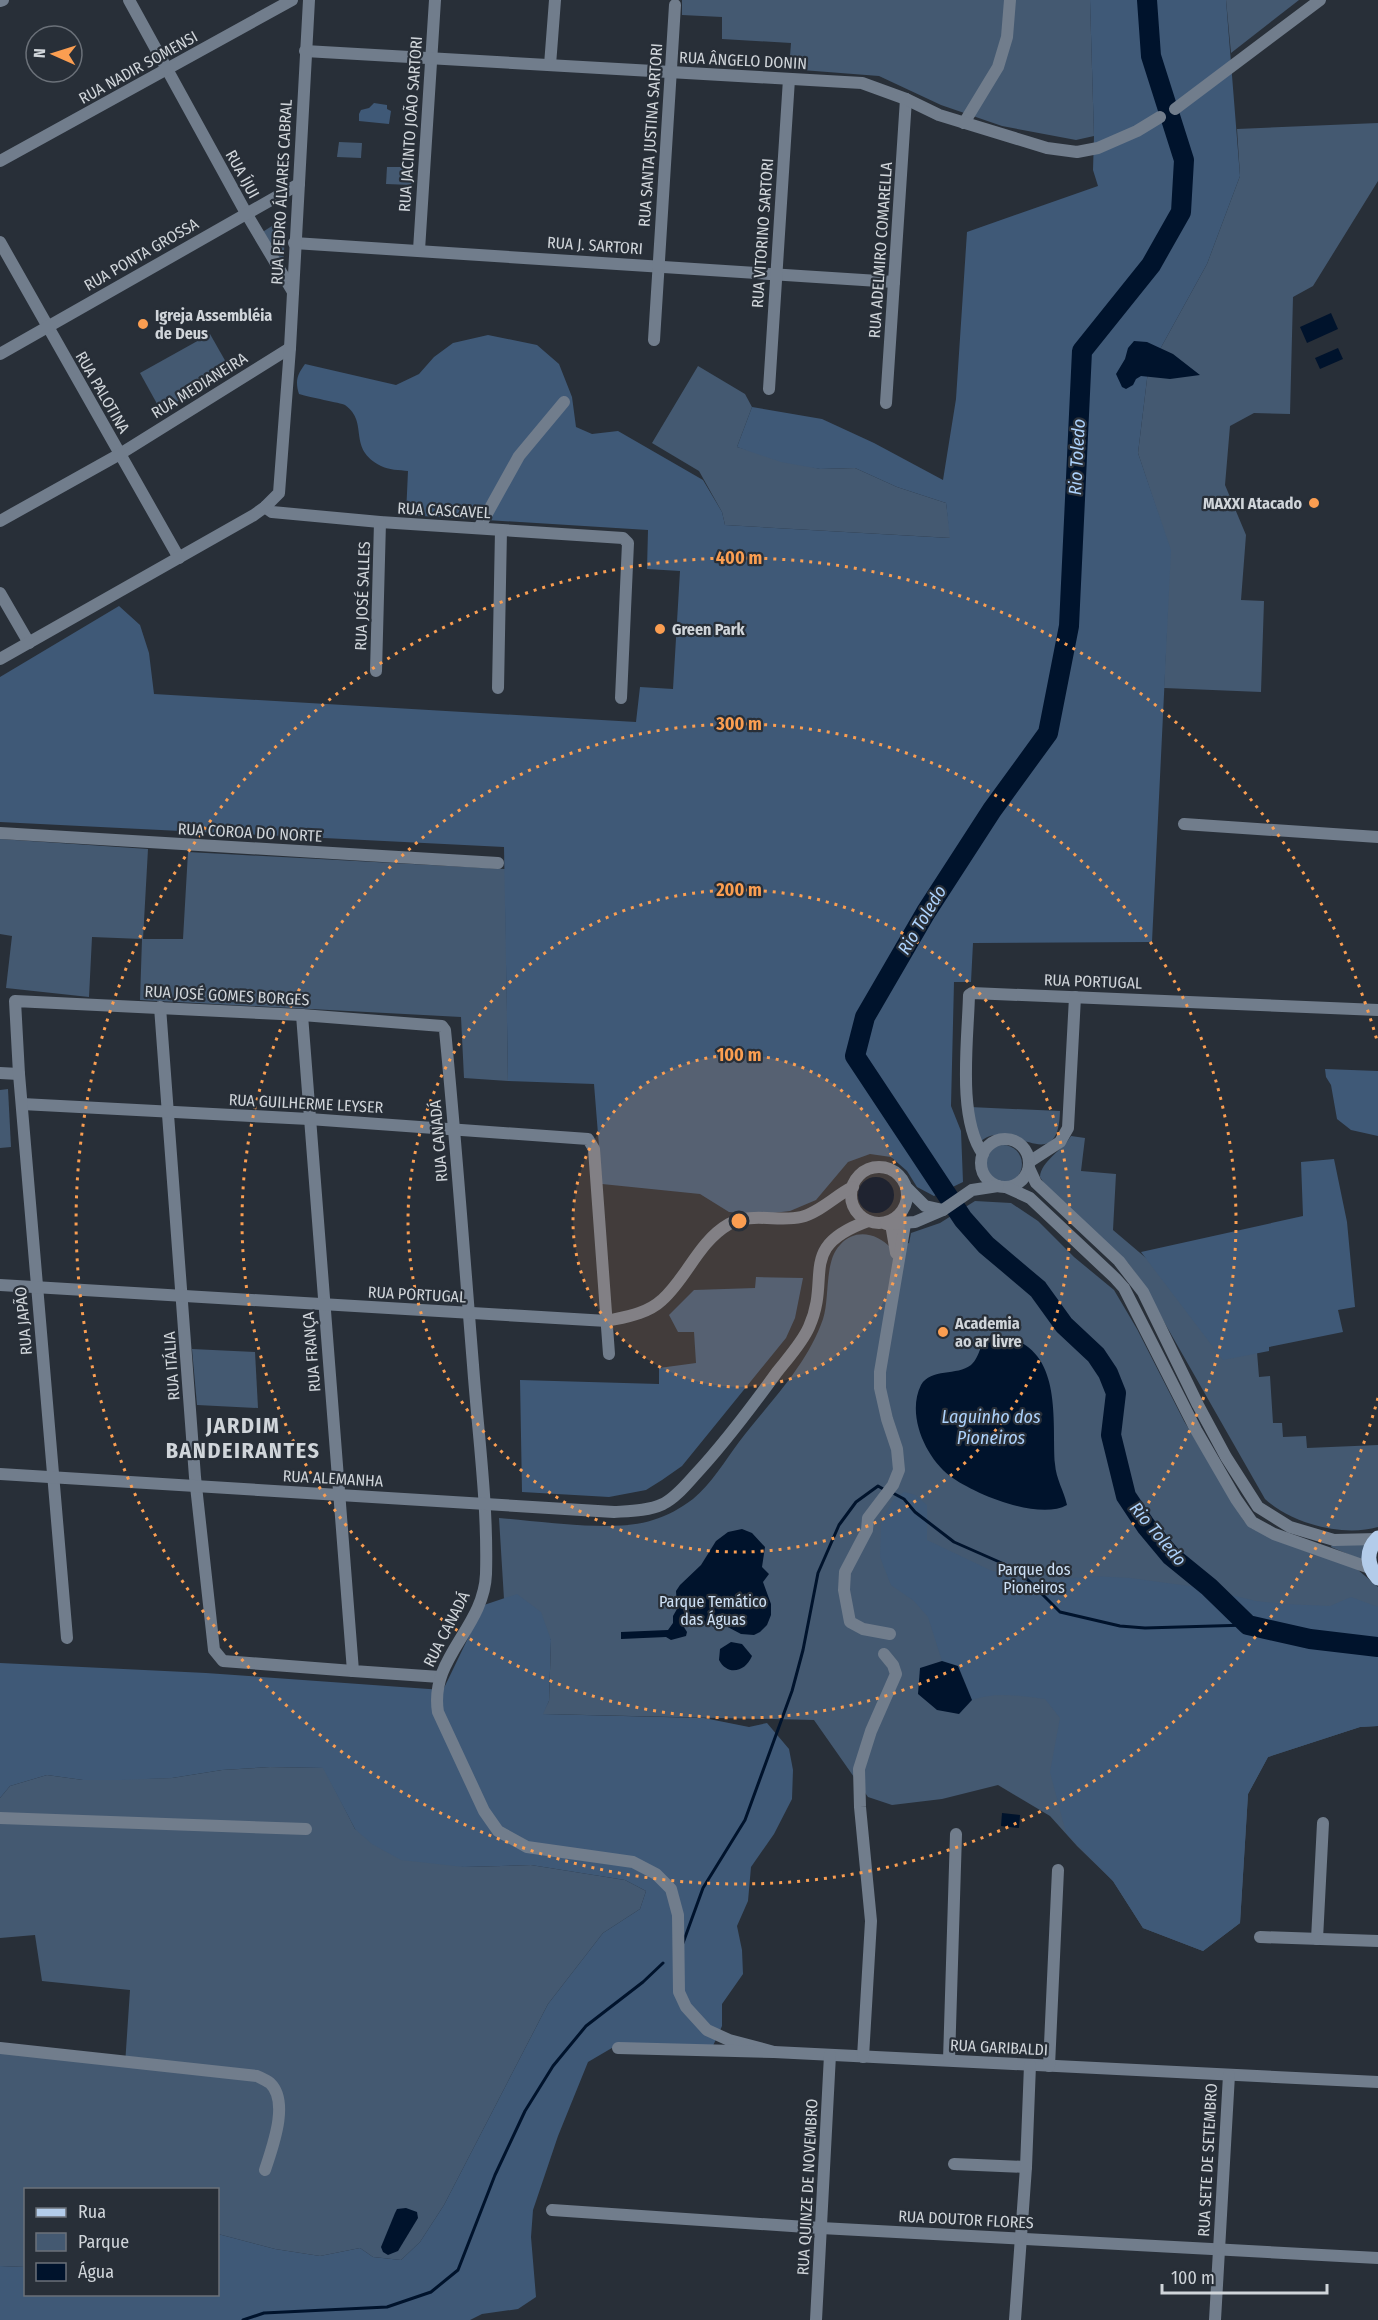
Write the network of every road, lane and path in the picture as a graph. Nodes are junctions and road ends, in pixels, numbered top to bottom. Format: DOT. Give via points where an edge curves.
graph roads {
  1 [pos="129,0"];
  2 [pos="292,0"];
  3 [pos="309,0"];
  4 [pos="435,0"];
  5 [pos="555,0"];
  6 [pos="1010,0"];
  7 [pos="1320,0"];
  8 [pos="675,5"];
  9 [pos="305,51"];
  10 [pos="430,58"];
  11 [pos="550,65"];
  12 [pos="168,70"];
  13 [pos="670,72"];
  14 [pos="789,79"];
  15 [pos="906,99"];
  16 [pos="964,123"];
  17 [pos="0,161"];
  18 [pos="299,184"];
  19 [pos="246,213"];
  20 [pos="0,242"];
  21 [pos="294,243"];
  22 [pos="419,250"];
  23 [pos="658,266"];
  24 [pos="776,273"];
  25 [pos="894,282"];
  26 [pos="293,292"];
  27 [pos="47,327"];
  28 [pos="654,340"];
  29 [pos="290,348"];
  30 [pos="0,354"];
  31 [pos="769,389"];
  32 [pos="564,402"];
  33 [pos="886,403"];
  34 [pos="120,454"];
  35 [pos="265,507"];
  36 [pos="0,521"];
  37 [pos="380,522"];
  38 [pos="479,528"];
  39 [pos="501,530"];
  40 [pos="179,558"];
  41 [pos="0,593"];
  42 [pos="29,643"];
  43 [pos="0,659"];
  44 [pos="376,671"];
  45 [pos="498,688"];
  46 [pos="621,698"];
  47 [pos="1184,824"];
  48 [pos="0,833"];
  49 [pos="1378,837"];
  50 [pos="498,863"];
  51 [pos="1075,997"];
  52 [pos="15,1001"];
  53 [pos="160,1007"];
  54 [pos="1378,1010"];
  55 [pos="302,1015"];
  56 [pos="438,1025"];
  57 [pos="0,1073"];
  58 [pos="19,1074"];
  59 [pos="22,1104"];
  60 [pos="168,1111"];
  61 [pos="309,1119"];
  62 [pos="454,1129"];
  63 [pos="983,1154"];
  64 [pos="1029,1165"];
  65 [pos="982,1169"];
  66 [pos="853,1187"];
  67 [pos="906,1187"];
  68 [pos="1002,1187"];
  69 [pos="972,1190"];
  70 [pos="944,1210"];
  71 [pos="868,1221"];
  72 [pos="886,1224"];
  73 [pos="905,1224"];
  74 [pos="898,1260"];
  75 [pos="0,1286"];
  76 [pos="37,1288"];
  77 [pos="183,1296"];
  78 [pos="323,1306"];
  79 [pos="468,1314"];
  80 [pos="607,1321"];
  81 [pos="609,1354"];
  82 [pos="0,1474"];
  83 [pos="53,1477"];
  84 [pos="196,1487"];
  85 [pos="339,1495"];
  86 [pos="484,1503"];
  87 [pos="1378,1539"];
  88 [pos="1374,1573"];
  89 [pos="890,1634"];
  90 [pos="67,1638"];
  91 [pos="884,1654"];
  92 [pos="352,1671"];
  93 [pos="440,1677"];
  94 [pos="0,1818"];
  95 [pos="1323,1823"];
  96 [pos="306,1829"];
  97 [pos="956,1834"];
  98 [pos="1058,1870"];
  99 [pos="1260,1937"];
  100 [pos="1317,1939"];
  101 [pos="1378,1941"];
  102 [pos="0,2048"];
  103 [pos="618,2048"];
  104 [pos="774,2052"];
  105 [pos="830,2055"];
  106 [pos="863,2056"];
  107 [pos="949,2060"];
  108 [pos="1030,2065"];
  109 [pos="1049,2066"];
  110 [pos="1228,2074"];
  111 [pos="1378,2082"];
  112 [pos="954,2164"];
  113 [pos="1026,2167"];
  114 [pos="265,2170"];
  115 [pos="552,2210"];
  116 [pos="821,2228"];
  117 [pos="1021,2238"];
  118 [pos="1219,2251"];
  119 [pos="1378,2258"];
  120 [pos="816,2320"];
  121 [pos="1015,2320"];
  122 [pos="1215,2320"];
  1 -- 12 [label="street, RUA ÍJUI"];
  2 -- 12 [label="street, RUA NADIR SOMENSI"];
  3 -- 9 [label="street, RUA PEDRO ÁLVARES CABRAL"];
  4 -- 10 [label="street, RUA JACINTO JOÃO SARTORI"];
  5 -- 11 [label="street"];
  6 -- 16 [label="street" via="1007,37 998,68"];
  7 -- 16 [label="street, RUA ÂNGELO DONIN" via="1175,109 1098,148 1077,152 1047,148"];
  8 -- 13 [label="street, RUA SANTA JUSTINA SARTORI"];
  9 -- 10 [label="street, RUA ÂNGELO DONIN"];
  9 -- 18 [label="street, RUA PEDRO ÁLVARES CABRAL"];
  10 -- 11 [label="street, RUA ÂNGELO DONIN"];
  10 -- 22 [label="street, RUA JACINTO JOÃO SARTORI"];
  11 -- 13 [label="street, RUA ÂNGELO DONIN"];
  12 -- 17 [label="street, RUA NADIR SOMENSI"];
  12 -- 19 [label="street, RUA ÍJUI"];
  13 -- 14 [label="street, RUA ÂNGELO DONIN"];
  13 -- 23 [label="street, RUA SANTA JUSTINA SARTORI"];
  14 -- 15 [label="street, RUA ÂNGELO DONIN" via="862,83"];
  14 -- 24 [label="street, RUA VITORINO SARTORI"];
  15 -- 16 [label="street, RUA ÂNGELO DONIN"];
  15 -- 25 [label="street, RUA ADELMIRO COMARELLA"];
  18 -- 19 [label="street, RUA PONTA GROSSA"];
  18 -- 21 [label="street, RUA PEDRO ÁLVARES CABRAL"];
  19 -- 26 [label="street, RUA ÍJUI"];
  19 -- 27 [label="street, RUA PONTA GROSSA"];
  20 -- 27 [label="street, RUA PALOTINA"];
  21 -- 22 [label="street, RUA J. SARTORI"];
  21 -- 26 [label="street, RUA PEDRO ÁLVARES CABRAL"];
  22 -- 23 [label="street, RUA J. SARTORI"];
  23 -- 24 [label="street, RUA J. SARTORI"];
  23 -- 28 [label="street, RUA SANTA JUSTINA SARTORI"];
  24 -- 25 [label="street, RUA J. SARTORI"];
  24 -- 31 [label="street, RUA VITORINO SARTORI"];
  25 -- 33 [label="street, RUA ADELMIRO COMARELLA"];
  26 -- 29 [label="street, RUA PEDRO ÁLVARES CABRAL"];
  27 -- 30 [label="street, RUA PONTA GROSSA"];
  27 -- 34 [label="street, RUA PALOTINA"];
  29 -- 34 [label="street, RUA MEDIANEIRA"];
  29 -- 35 [label="street, RUA PEDRO ÁLVARES CABRAL" via="279,493"];
  32 -- 38 [label="street" via="519,456"];
  34 -- 36 [label="street, RUA MEDIANEIRA"];
  34 -- 40 [label="street, RUA PALOTINA"];
  35 -- 37 [label="street, RUA CASCAVEL" via="272,512"];
  35 -- 40 [label="street"];
  37 -- 38 [label="street, RUA CASCAVEL"];
  37 -- 44 [label="street, RUA JOSÉ SALLES"];
  38 -- 39 [label="street, RUA CASCAVEL"];
  39 -- 45 [label="street"];
  39 -- 46 [label="street, RUA CASCAVEL" via="623,538 628,543"];
  40 -- 42 [label="street"];
  41 -- 42 [label="street"];
  42 -- 43 [label="street"];
  47 -- 49 [label="street"];
  48 -- 50 [label="street, RUA COROA DO NORTE"];
  51 -- 54 [label="street, RUA PORTUGAL"];
  51 -- 63 [label="street, RUA PORTUGAL" via="969,995 967,1115"];
  51 -- 64 [label="street" via="1068,1128 1059,1142"];
  52 -- 53 [label="street, RUA JOSÉ GOMES BORGES"];
  52 -- 58 [label="street, RUA JAPÃO"];
  53 -- 55 [label="street, RUA JOSÉ GOMES BORGES"];
  53 -- 60 [label="street, RUA ITÁLIA"];
  55 -- 56 [label="street, RUA JOSÉ GOMES BORGES"];
  55 -- 61 [label="street, RUA FRANÇA"];
  56 -- 62 [label="street, RUA CANADÁ" via="445,1030"];
  57 -- 58 [label="street"];
  58 -- 59 [label="street, RUA JAPÃO"];
  59 -- 60 [label="street, RUA GUILHERME LEYSER"];
  59 -- 76 [label="street, RUA JAPÃO"];
  60 -- 61 [label="street, RUA GUILHERME LEYSER"];
  60 -- 77 [label="street, RUA ITÁLIA"];
  61 -- 62 [label="street, RUA GUILHERME LEYSER"];
  61 -- 78 [label="street, RUA FRANÇA"];
  62 -- 79 [label="street, RUA CANADÁ"];
  62 -- 80 [label="street, RUA GUILHERME LEYSER" via="588,1139 594,1149"];
  63 -- 64 [label="street" via="993,1142 1008,1139 1022,1145"];
  63 -- 65 [label="street"];
  64 -- 68 [label="street" via="1021,1182"];
  64 -- 87 [label="street" via="1033,1179 1119,1261 1143,1292 1198,1405 1258,1507 1290,1527 1334,1540"];
  65 -- 68 [label="street" via="985,1177"];
  65 -- 69 [label="street"];
  66 -- 67 [label="street" via="863,1173 880,1167 896,1173"];
  66 -- 71 [label="street" via="856,1210"];
  66 -- 80 [label="street, RUA PORTUGAL" via="812,1213 730,1223 705,1245 662,1300 630,1316"];
  67 -- 70 [label="street" via="925,1206"];
  67 -- 72 [label="street" via="902,1211"];
  68 -- 69 [label="street"];
  68 -- 88 [label="street" via="1030,1198 1124,1288 1196,1430 1252,1522"];
  69 -- 70 [label="street"];
  70 -- 73 [label="street"];
  71 -- 72 [label="street"];
  71 -- 86 [label="street, RUA ALEMANHA" via="843,1231 827,1246 819,1264 809,1328 708,1461 664,1503 614,1512"];
  72 -- 73 [label="street"];
  72 -- 74 [label="street"];
  73 -- 74 [label="street"];
  74 -- 89 [label="street" via="880,1372 880,1388 899,1459 897,1477 868,1518 867,1530 845,1572 844,1590 850,1622"];
  75 -- 76 [label="street, RUA PORTUGAL"];
  76 -- 77 [label="street, RUA PORTUGAL"];
  76 -- 83 [label="street, RUA JAPÃO"];
  77 -- 78 [label="street, RUA PORTUGAL"];
  77 -- 84 [label="street, RUA ITÁLIA"];
  78 -- 79 [label="street, RUA PORTUGAL"];
  78 -- 85 [label="street, RUA FRANÇA"];
  79 -- 80 [label="street, RUA PORTUGAL"];
  79 -- 86 [label="street, RUA CANADÁ"];
  80 -- 81 [label="street"];
  82 -- 83 [label="street, RUA ALEMANHA"];
  83 -- 84 [label="street, RUA ALEMANHA"];
  83 -- 90 [label="street, RUA JAPÃO"];
  84 -- 85 [label="street, RUA ALEMANHA"];
  84 -- 92 [label="street, RUA ITÁLIA" via="214,1650 218,1657 223,1661"];
  85 -- 86 [label="street, RUA ALEMANHA"];
  85 -- 92 [label="street, RUA FRANÇA"];
  86 -- 93 [label="street, RUA CANADÁ" via="486,1575 482,1599"];
  87 -- 88 [label="main road" via="1370,1550"];
  91 -- 106 [label="street" via="896,1674 859,1769 871,1921"];
  92 -- 93 [label="street"];
  93 -- 104 [label="street, RUA CANADÁ" via="438,1712 484,1810 498,1831 526,1847 633,1862 656,1874 671,1889 678,1915 679,1992 686,2007 707,2030"];
  94 -- 96 [label="street"];
  95 -- 100 [label="street"];
  97 -- 107 [label="street"];
  98 -- 109 [label="street"];
  99 -- 100 [label="street"];
  100 -- 101 [label="street"];
  102 -- 114 [label="street" via="257,2076 271,2084 278,2099 277,2136"];
  103 -- 104 [label="street, RUA GARIBALDI"];
  104 -- 105 [label="street, RUA GARIBALDI"];
  105 -- 106 [label="street, RUA GARIBALDI"];
  105 -- 116 [label="street, RUA QUINZE DE NOVEMBRO"];
  106 -- 107 [label="street, RUA GARIBALDI"];
  107 -- 108 [label="street, RUA GARIBALDI"];
  108 -- 109 [label="street, RUA GARIBALDI"];
  108 -- 113 [label="street"];
  109 -- 110 [label="street, RUA GARIBALDI"];
  110 -- 111 [label="street, RUA GARIBALDI"];
  110 -- 118 [label="street, RUA SETE DE SETEMBRO"];
  112 -- 113 [label="street"];
  113 -- 117 [label="street"];
  115 -- 116 [label="street, RUA DOUTOR FLORES"];
  116 -- 117 [label="street, RUA DOUTOR FLORES"];
  116 -- 120 [label="street, RUA QUINZE DE NOVEMBRO"];
  117 -- 118 [label="street, RUA DOUTOR FLORES"];
  117 -- 121 [label="street"];
  118 -- 119 [label="street, RUA DOUTOR FLORES"];
  118 -- 122 [label="street, RUA SETE DE SETEMBRO"];
}
